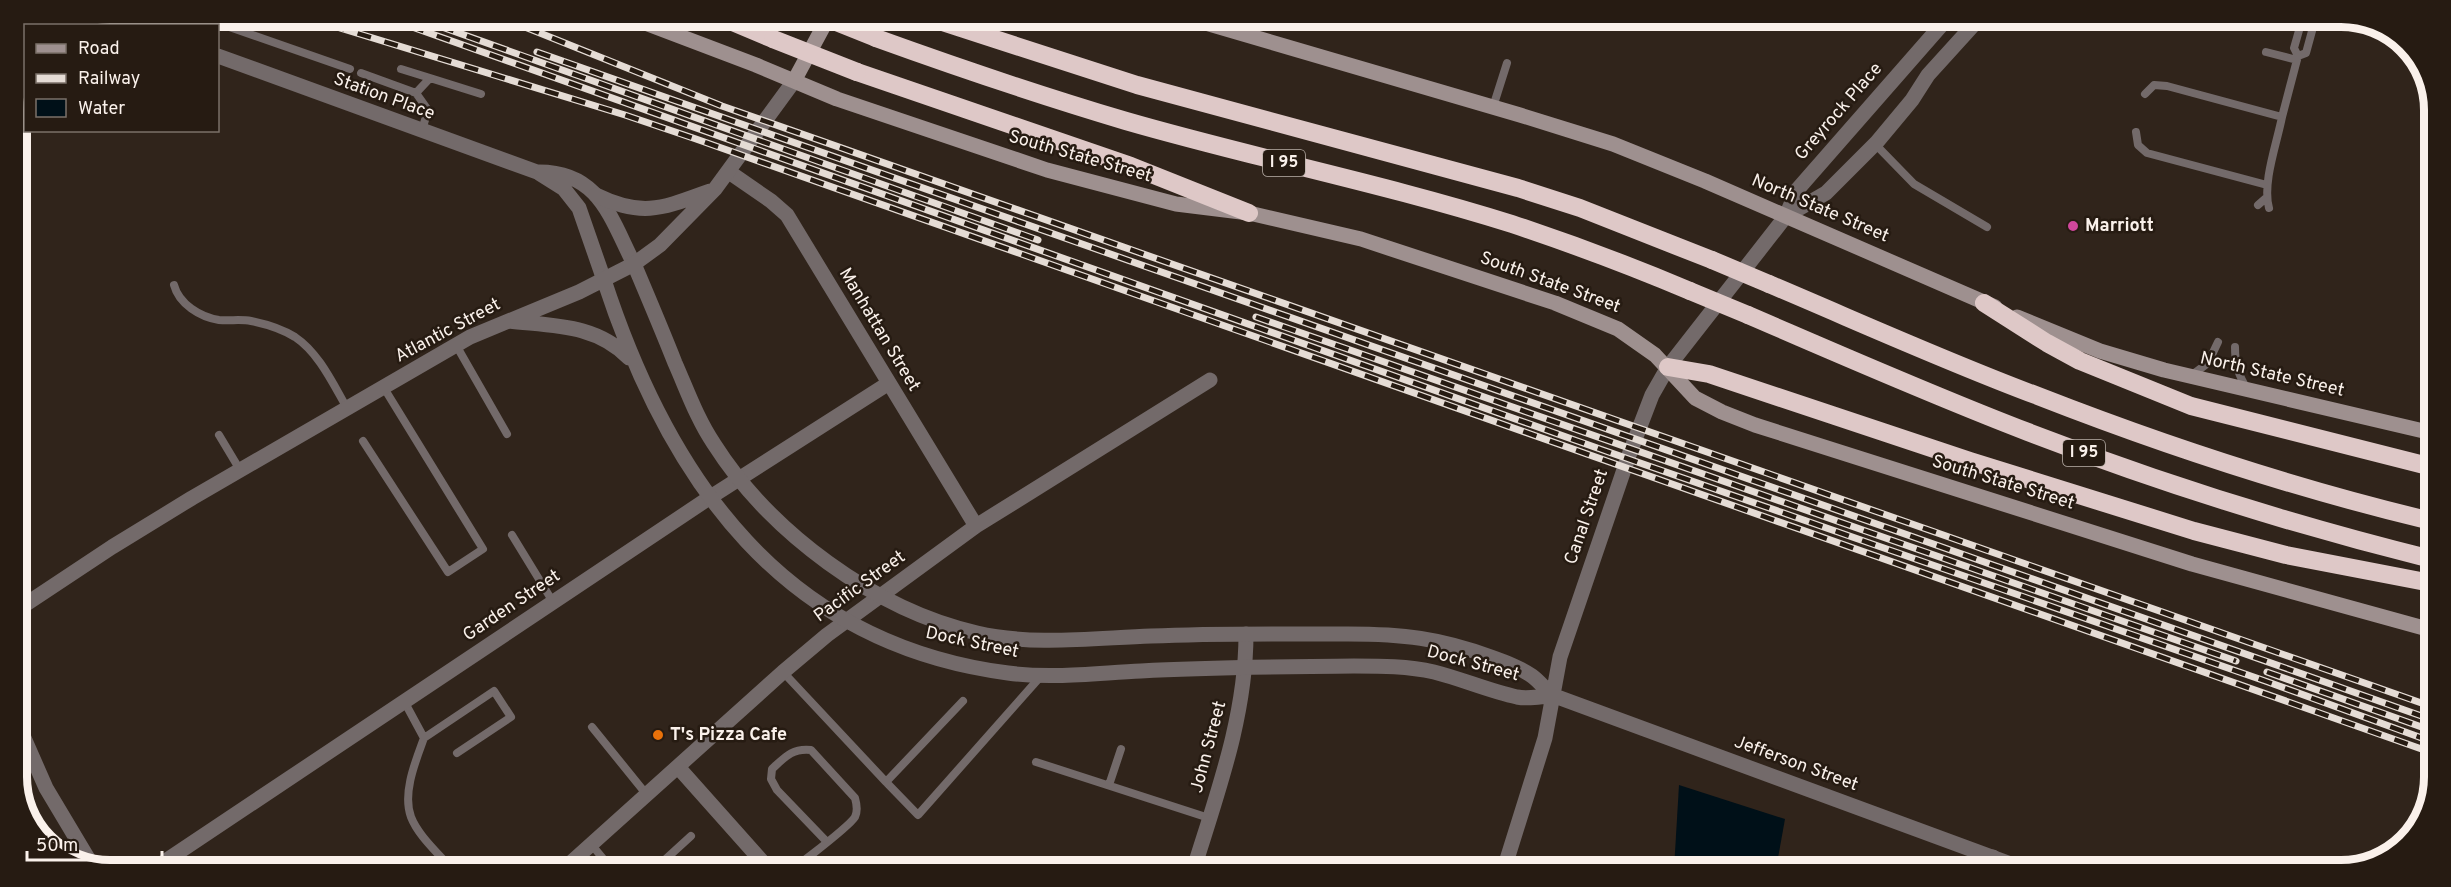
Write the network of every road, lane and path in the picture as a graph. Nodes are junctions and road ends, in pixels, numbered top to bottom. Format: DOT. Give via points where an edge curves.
graph roads {
  1 [pos="229,27"];
  2 [pos="655,27"];
  3 [pos="744,27"];
  4 [pos="822,27"];
  5 [pos="849,27"];
  6 [pos="958,27"];
  7 [pos="1219,27"];
  8 [pos="1940,27"];
  9 [pos="1972,27"];
  10 [pos="2300,27"];
  11 [pos="2310,27"];
  12 [pos="2266,52"];
  13 [pos="219,56"];
  14 [pos="2298,58"];
  15 [pos="1507,63"];
  16 [pos="350,69"];
  17 [pos="401,69"];
  18 [pos="362,73"];
  19 [pos="430,78"];
  20 [pos="794,81"];
  21 [pos="417,93"];
  22 [pos="481,94"];
  23 [pos="2145,94"];
  24 [pos="1493,107"];
  25 [pos="2282,117"];
  26 [pos="421,132"];
  27 [pos="2136,132"];
  28 [pos="1875,144"];
  29 [pos="537,172"];
  30 [pos="729,172"];
  31 [pos="2267,185"];
  32 [pos="715,189"];
  33 [pos="596,195"];
  34 [pos="2266,198"];
  35 [pos="2258,206"];
  36 [pos="2269,208"];
  37 [pos="1249,213"];
  38 [pos="1786,216"];
  39 [pos="1987,227"];
  40 [pos="634,264"];
  41 [pos="604,280"];
  42 [pos="174,285"];
  43 [pos="1984,303"];
  44 [pos="506,321"];
  45 [pos="2218,342"];
  46 [pos="456,345"];
  47 [pos="2235,347"];
  48 [pos="635,365"];
  49 [pos="1668,367"];
  50 [pos="2191,376"];
  51 [pos="1210,381"];
  52 [pos="889,383"];
  53 [pos="384,387"];
  54 [pos="2248,390"];
  55 [pos="347,410"];
  56 [pos="2424,431"];
  57 [pos="507,434"];
  58 [pos="219,435"];
  59 [pos="363,441"];
  60 [pos="2424,465"];
  61 [pos="240,470"];
  62 [pos="739,479"];
  63 [pos="709,498"];
  64 [pos="2424,519"];
  65 [pos="976,526"];
  66 [pos="512,536"];
  67 [pos="2424,557"];
  68 [pos="2424,582"];
  69 [pos="882,596"];
  70 [pos="553,602"];
  71 [pos="27,603"];
  72 [pos="846,622"];
  73 [pos="2424,628"];
  74 [pos="1246,634"];
  75 [pos="1246,667"];
  76 [pos="783,672"];
  77 [pos="1042,675"];
  78 [pos="1552,695"];
  79 [pos="404,701"];
  80 [pos="963,701"];
  81 [pos="592,727"];
  82 [pos="424,738"];
  83 [pos="27,745"];
  84 [pos="1121,749"];
  85 [pos="458,753"];
  86 [pos="1036,762"];
  87 [pos="678,767"];
  88 [pos="886,782"];
  89 [pos="1109,785"];
  90 [pos="647,795"];
  91 [pos="1209,818"];
  92 [pos="691,836"];
  93 [pos="826,842"];
  94 [pos="591,844"];
  95 [pos="86,856"];
  96 [pos="1993,857"];
  97 [pos="167,860"];
  98 [pos="444,860"];
  99 [pos="574,860"];
  100 [pos="604,860"];
  101 [pos="665,860"];
  102 [pos="761,860"];
  103 [pos="804,860"];
  104 [pos="1196,860"];
  105 [pos="1507,860"];
  106 [pos="1990,860"];
  107 [pos="2001,860"];
  1 -- 16 [label="lane"];
  2 -- 20 [label="main road, South State Street"];
  3 -- 37 [label="highway, bridge" via="857,72 1131,166"];
  4 -- 20 [label="main road, Atlantic Street"];
  5 -- 67 [label="highway, I 95, bridge" via="1001,82 1127,121 1510,224 1574,245 1968,409 2092,456 2281,518"];
  6 -- 64 [label="highway, I 95, bridge" via="1117,79 1518,188 1591,212 1975,371 2159,441 2285,482"];
  7 -- 24 [label="main road, North State Street"];
  8 -- 38 [label="street, Greyrock Place" via="1797,189"];
  9 -- 28 [label="street" via="1928,75"];
  10 -- 14 [label="lane" via="2294,48"];
  11 -- 14 [label="lane" via="2306,53"];
  12 -- 14 [label="lane"];
  13 -- 26 [label="street, Station Place"];
  14 -- 25 [label="lane"];
  15 -- 24 [label="lane"];
  17 -- 19 [label="lane"];
  18 -- 21 [label="lane"];
  19 -- 21 [label="lane"];
  19 -- 22 [label="lane"];
  20 -- 30 [label="street, Atlantic Street"];
  20 -- 37 [label="main road, South State Street" via="854,105 1078,179 1176,204"];
  21 -- 26 [label="lane" via="428,110"];
  23 -- 25 [label="lane" via="2154,85 2167,86"];
  24 -- 38 [label="main road, North State Street" via="1613,144"];
  25 -- 31 [label="lane"];
  26 -- 29 [label="street, Station Place"];
  27 -- 31 [label="lane" via="2138,146 2147,153"];
  28 -- 38 [label="street" via="1826,192"];
  28 -- 39 [label="lane" via="1914,184"];
  29 -- 33 [label="street, Station Place" via="571,176"];
  29 -- 41 [label="street, Station Place" via="564,189 579,208"];
  30 -- 32 [label="street, Atlantic Street"];
  30 -- 52 [label="street, Manhattan Street" via="787,215"];
  31 -- 34 [label="lane"];
  32 -- 33 [label="street" via="647,210 616,205"];
  32 -- 40 [label="street, Atlantic Street" via="660,245"];
  33 -- 40 [label="street, Station Place"];
  34 -- 35 [label="lane"];
  34 -- 36 [label="lane"];
  37 -- 49 [label="main road, South State Street" via="1362,238 1565,307 1618,328"];
  38 -- 43 [label="main road, North State Street"];
  38 -- 49 [label="street, Canal Street"];
  40 -- 41 [label="street, Atlantic Street"];
  40 -- 62 [label="street, Dock Street" via="701,422"];
  41 -- 44 [label="street, Atlantic Street"];
  41 -- 48 [label="street, Dock Street"];
  42 -- 55 [label="lane" via="177,297 193,310 217,320 249,320 294,336 314,356"];
  43 -- 50 [label="main road, North State Street" via="2100,351"];
  43 -- 60 [label="highway" via="2080,361 2191,406"];
  44 -- 46 [label="street, Atlantic Street"];
  44 -- 48 [label="street" via="594,334 617,346"];
  45 -- 50 [label="lane" via="2208,363"];
  46 -- 53 [label="street, Atlantic Street"];
  46 -- 57 [label="lane"];
  47 -- 54 [label="lane" via="2235,363"];
  48 -- 63 [label="street, Dock Street"];
  49 -- 68 [label="highway" via="1709,374 2194,531 2286,555"];
  49 -- 73 [label="main road, South State Street" via="1695,398 1755,425 2193,564"];
  49 -- 78 [label="street, Canal Street" via="1652,395 1629,455 1560,657"];
  50 -- 54 [label="main road, North State Street"];
  51 -- 65 [label="street, Pacific Street"];
  52 -- 62 [label="street, Garden Street"];
  52 -- 65 [label="street, Manhattan Street"];
  53 -- 55 [label="street, Atlantic Street"];
  53 -- 59 [label="lane" via="483,549 448,572"];
  54 -- 56 [label="main road, North State Street"];
  55 -- 61 [label="street, Atlantic Street"];
  58 -- 61 [label="lane"];
  61 -- 71 [label="street, Atlantic Street"];
  62 -- 63 [label="street, Garden Street"];
  62 -- 69 [label="street, Dock Street" via="805,546 837,571"];
  63 -- 70 [label="street, Garden Street"];
  63 -- 72 [label="street, Dock Street" via="761,557"];
  65 -- 69 [label="street, Pacific Street"];
  66 -- 70 [label="lane"];
  69 -- 72 [label="street, Pacific Street"];
  69 -- 74 [label="street, Dock Street" via="939,621 1003,638"];
  70 -- 79 [label="street, Garden Street"];
  72 -- 76 [label="street, Pacific Street"];
  72 -- 77 [label="street, Dock Street" via="949,662 1010,674"];
  74 -- 75 [label="street, John Street"];
  74 -- 78 [label="street, Dock Street" via="1385,633 1427,638 1517,667"];
  75 -- 77 [label="street, Dock Street"];
  75 -- 78 [label="street, Dock Street" via="1419,669 1518,697"];
  75 -- 91 [label="street, John Street" via="1237,724"];
  76 -- 87 [label="street, Pacific Street"];
  76 -- 88 [label="lane"];
  77 -- 88 [label="lane" via="918,815"];
  78 -- 96 [label="street, Jefferson Street"];
  78 -- 105 [label="street, Canal Street" via="1545,738"];
  79 -- 82 [label="lane"];
  79 -- 97 [label="street, Garden Street"];
  80 -- 88 [label="lane"];
  81 -- 90 [label="lane"];
  82 -- 85 [label="lane" via="495,691 511,717"];
  82 -- 98 [label="lane" via="414,767 410,816"];
  83 -- 95 [label="street" via="46,788"];
  84 -- 89 [label="lane"];
  86 -- 89 [label="lane"];
  87 -- 90 [label="street, Pacific Street"];
  87 -- 102 [label="street"];
  89 -- 91 [label="lane"];
  90 -- 94 [label="street, Pacific Street"];
  91 -- 104 [label="street, John Street"];
  92 -- 101 [label="lane"];
  93 -- 93 [label="lane" via="854,818 855,798 811,750 791,751 772,769 771,779"];
  93 -- 103 [label="lane"];
  94 -- 99 [label="street, Pacific Street"];
  94 -- 100 [label="lane"];
  96 -- 106 [label="street"];
  96 -- 107 [label="street, Jefferson Street"];
}
